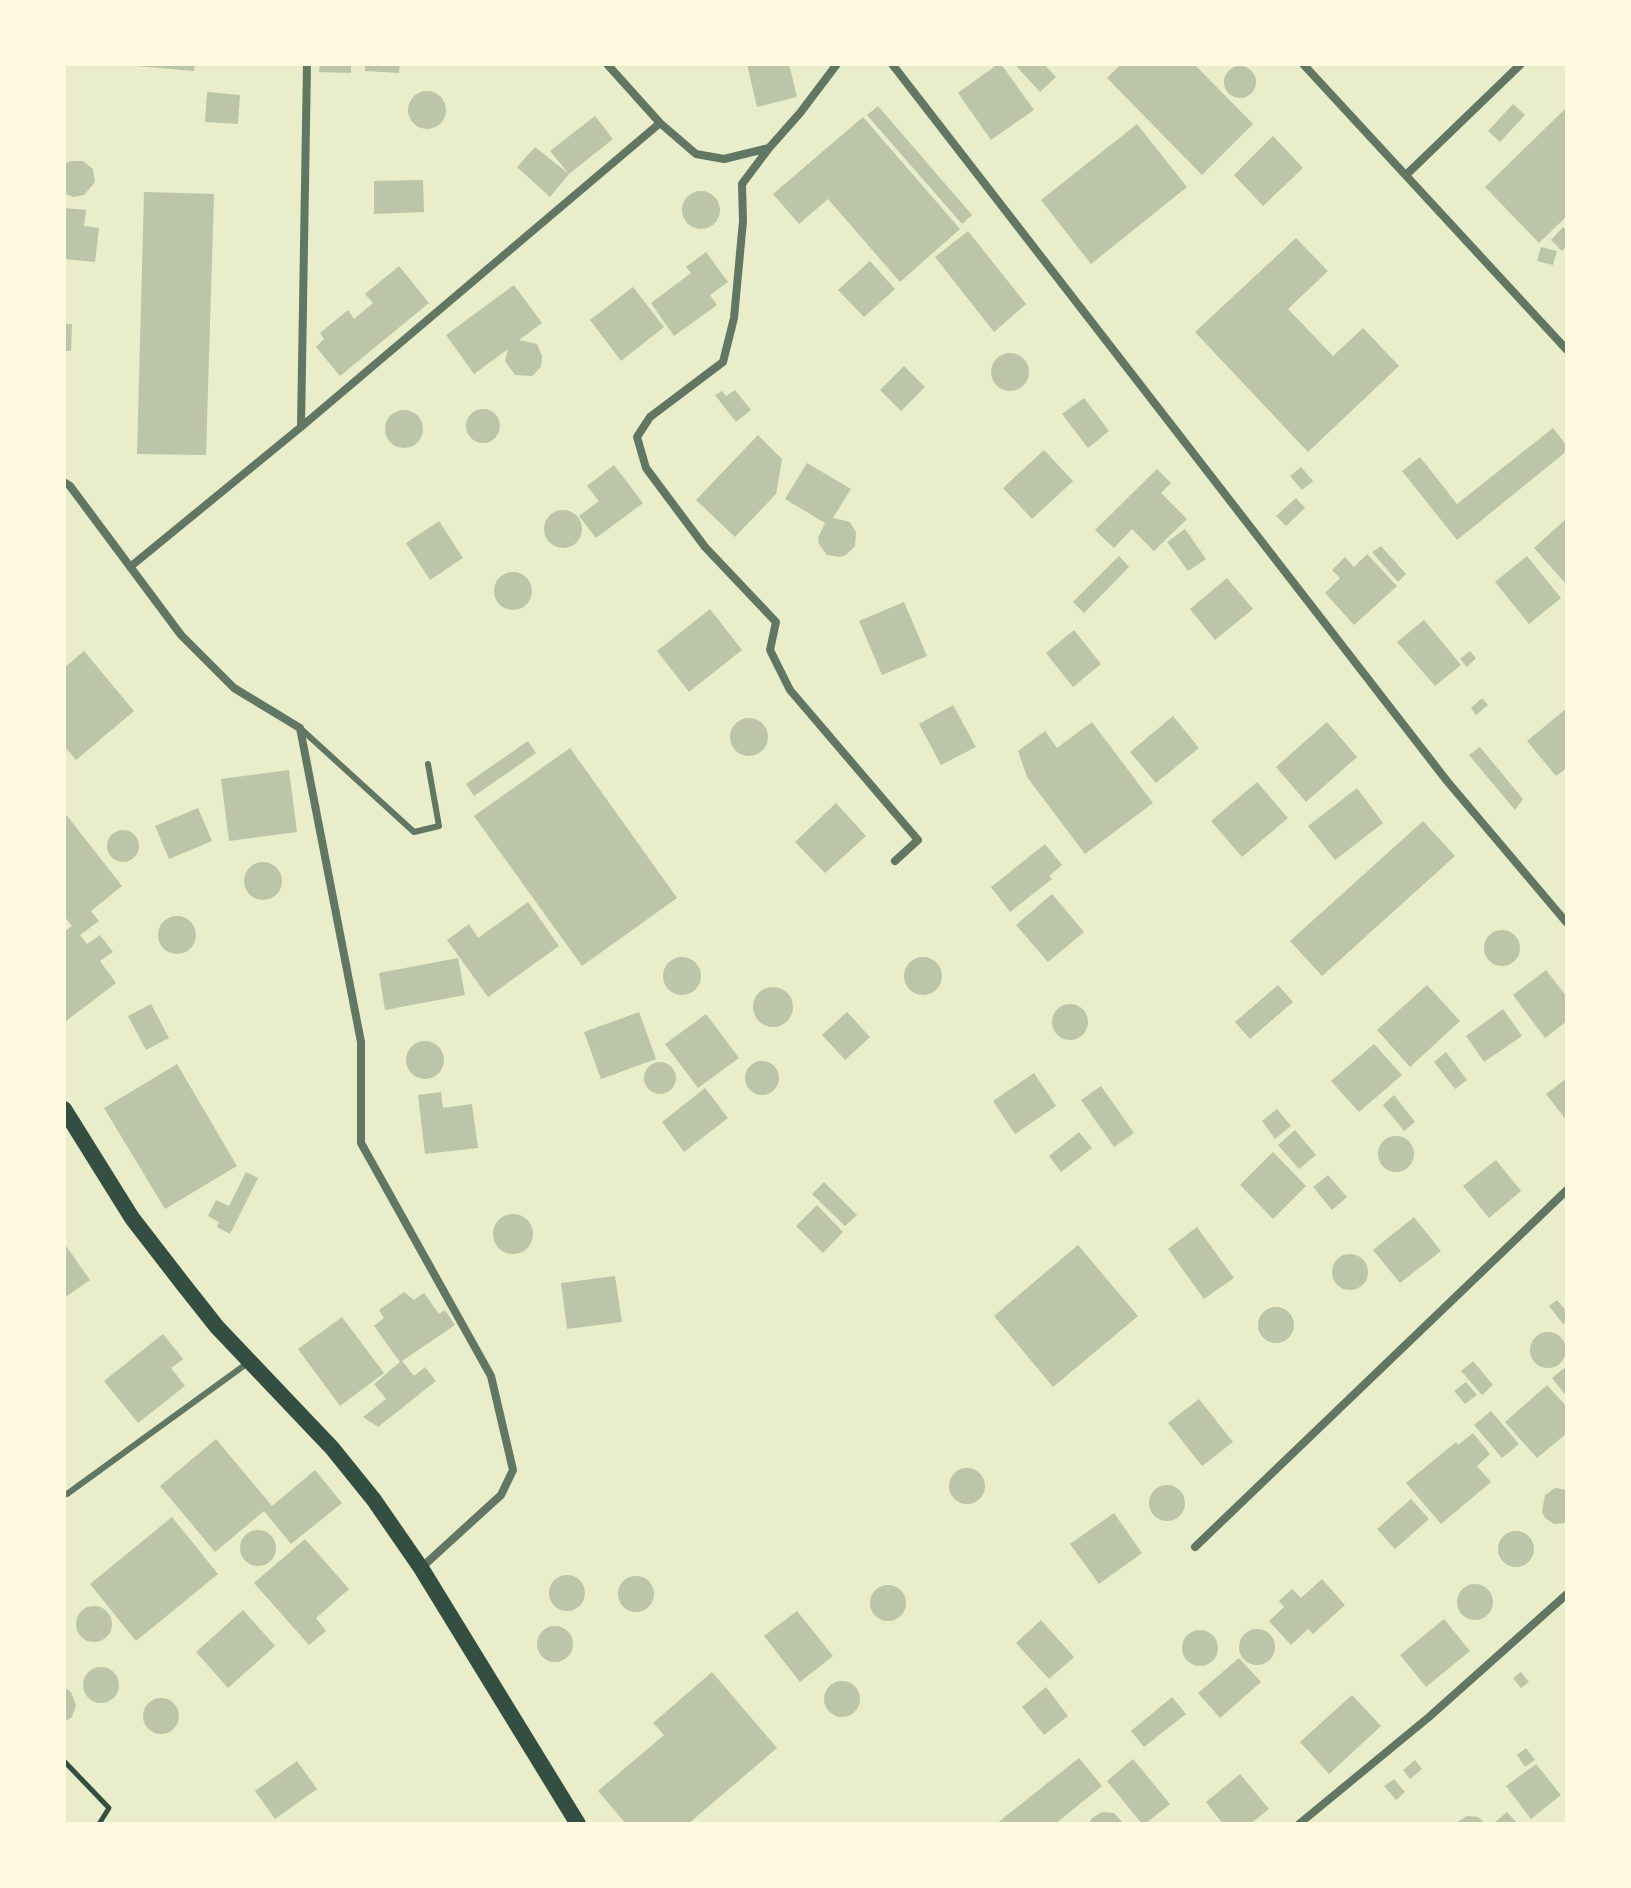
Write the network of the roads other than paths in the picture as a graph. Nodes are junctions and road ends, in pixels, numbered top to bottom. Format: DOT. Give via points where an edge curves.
graph roads {
  1 [pos="307,64"];
  2 [pos="607,64"];
  3 [pos="837,64"];
  4 [pos="892,64"];
  5 [pos="1303,64"];
  6 [pos="1521,64"];
  7 [pos="660,123"];
  8 [pos="769,148"];
  9 [pos="1406,175"];
  10 [pos="1566,348"];
  11 [pos="301,427"];
  12 [pos="64,482"];
  13 [pos="130,567"];
  14 [pos="300,728"];
  15 [pos="428,764"];
  16 [pos="895,861"];
  17 [pos="1567,923"];
  18 [pos="64,1109"];
  19 [pos="1567,1190"];
  20 [pos="250,1362"];
  21 [pos="67,1494"];
  22 [pos="1195,1547"];
  23 [pos="421,1568"];
  24 [pos="1567,1594"];
  25 [pos="578,1824"];
  26 [pos="1299,1824"];
  1 -- 11 [label="street"];
  2 -- 7 [label="street"];
  3 -- 8 [label="street"];
  4 -- 17 [label="street" via="1447,781"];
  5 -- 9 [label="street"];
  6 -- 9 [label="street"];
  7 -- 8 [label="street" via="696,154 724,159"];
  7 -- 11 [label="street"];
  8 -- 16 [label="street" via="742,184 734,318 723,362 650,417 637,437 646,468 705,547 776,622 770,650 790,690 918,840"];
  9 -- 10 [label="street"];
  11 -- 13 [label="street"];
  12 -- 13 [label="street"];
  13 -- 14 [label="street" via="181,635 234,688"];
  14 -- 15 [label="lane" via="414,832 439,826"];
  14 -- 23 [label="street" via="361,1042 361,1143 491,1376 513,1470 501,1495"];
  18 -- 20 [label="main road" via="132,1218"];
  19 -- 22 [label="street"];
  20 -- 21 [label="lane"];
  20 -- 23 [label="main road" via="332,1448"];
  23 -- 25 [label="main road"];
  24 -- 26 [label="street"];
}
